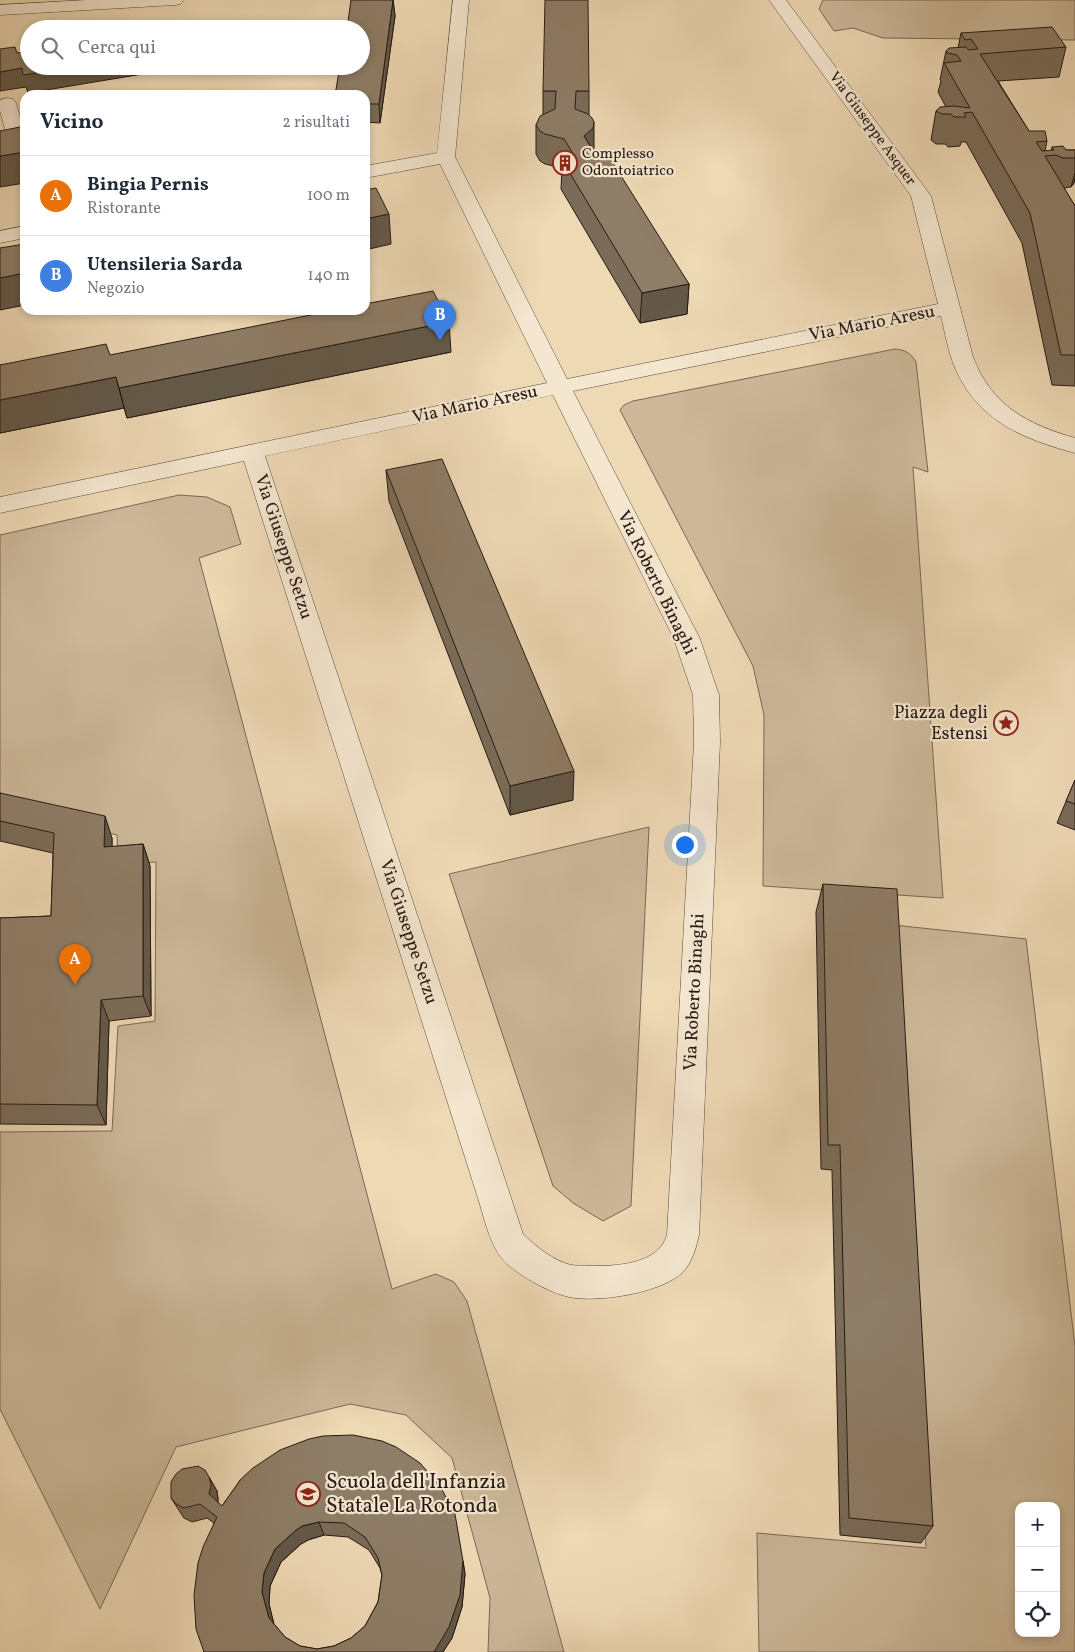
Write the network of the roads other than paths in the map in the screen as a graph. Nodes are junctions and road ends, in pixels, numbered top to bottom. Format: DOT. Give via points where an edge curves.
graph roads {
  1 [pos="175,0"];
  2 [pos="461,0"];
  3 [pos="777,0"];
  4 [pos="0,10"];
  5 [pos="7,103"];
  6 [pos="20,151"];
  7 [pos="446,157"];
  8 [pos="370,171"];
  9 [pos="20,233"];
  10 [pos="0,237"];
  11 [pos="950,308"];
  12 [pos="560,386"];
  13 [pos="1075,446"];
  14 [pos="252,451"];
  15 [pos="0,505"];
  16 [pos="671,1261"];
  1 -- 4 [label="street"];
  2 -- 7 [label="street"];
  3 -- 11 [label="street, Via Giuseppe Asquer" via="921,196"];
  5 -- 6 [label="street"];
  7 -- 8 [label="street"];
  7 -- 12 [label="street, Via Roberto Binaghi"];
  9 -- 10 [label="street"];
  11 -- 12 [label="street, Via Mario Aresu"];
  11 -- 13 [label="street, Via Giuseppe Asquer" via="966,371 988,401 1027,430"];
  12 -- 14 [label="street, Via Mario Aresu"];
  12 -- 16 [label="street, Via Roberto Binaghi" via="687,639 706,695 707,742 683,1235 680,1250"];
  14 -- 15 [label="street, Via Mario Aresu"];
  14 -- 16 [label="street, Via Giuseppe Setzu" via="510,1243 539,1267 568,1281 626,1280 659,1269"];
}
